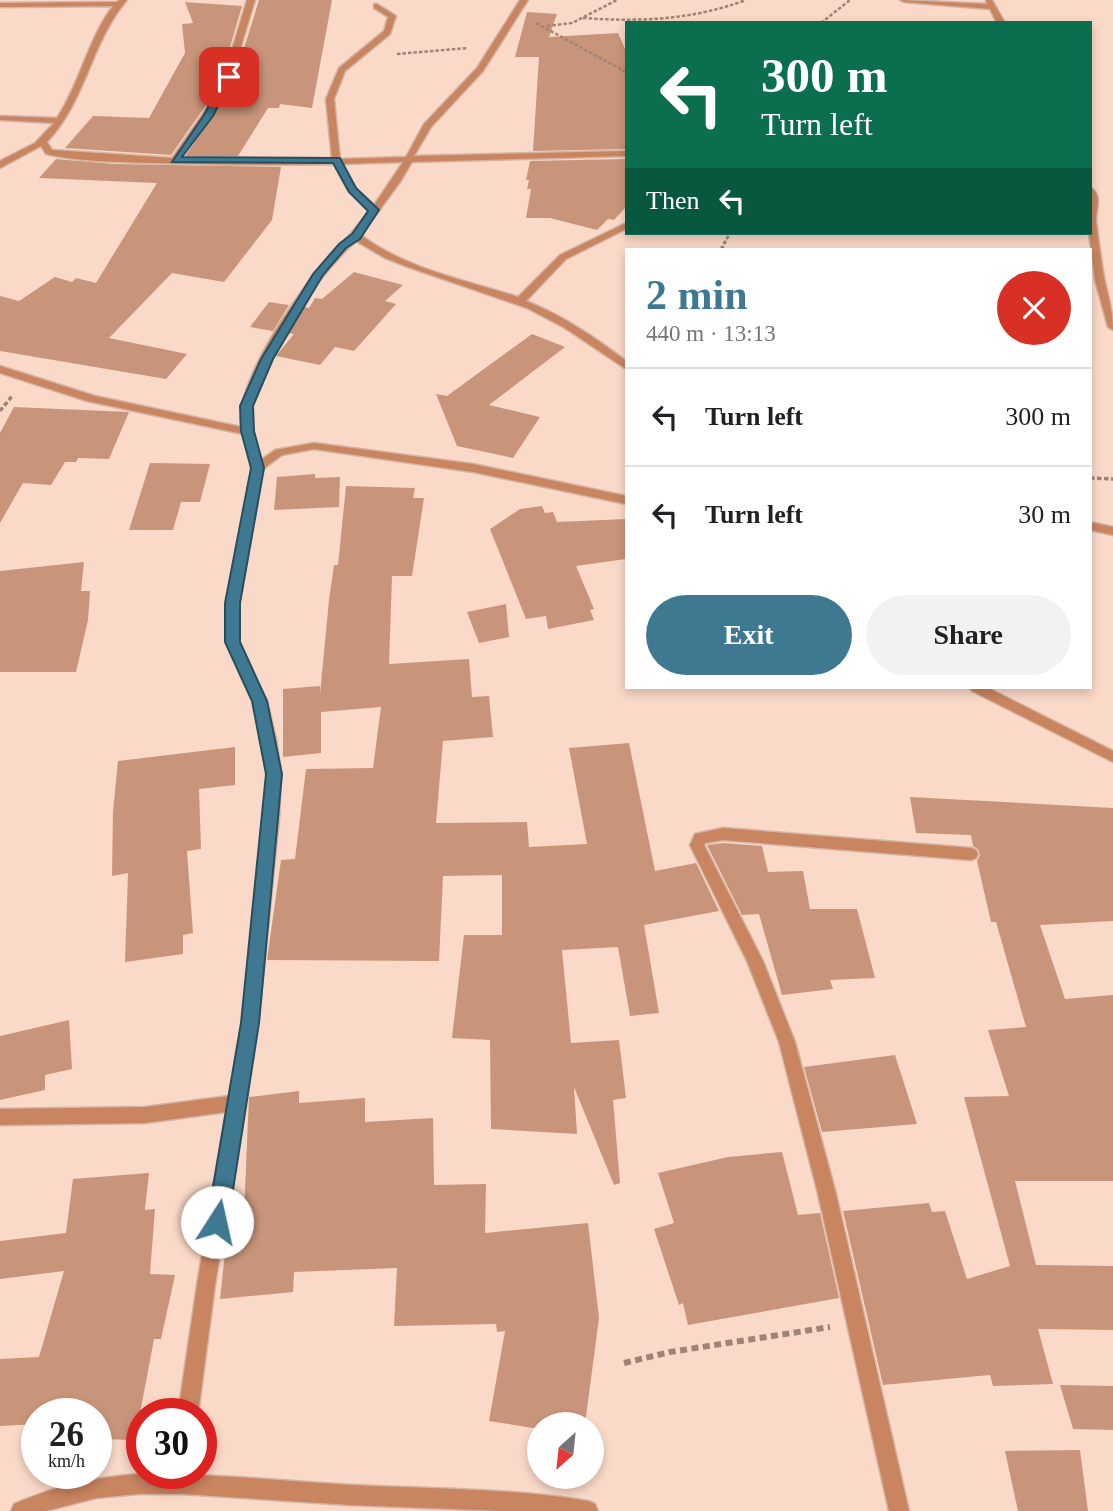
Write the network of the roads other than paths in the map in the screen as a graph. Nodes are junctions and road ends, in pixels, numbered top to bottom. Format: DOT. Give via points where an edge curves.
graph roads {
  1 [pos="251,0"];
  2 [pos="524,0"];
  3 [pos="904,0"];
  4 [pos="120,2"];
  5 [pos="990,4"];
  6 [pos="0,5"];
  7 [pos="377,6"];
  8 [pos="999,21"];
  9 [pos="0,118"];
  10 [pos="59,121"];
  11 [pos="42,141"];
  12 [pos="625,153"];
  13 [pos="410,158"];
  14 [pos="175,160"];
  15 [pos="336,160"];
  16 [pos="0,164"];
  17 [pos="1092,195"];
  18 [pos="374,210"];
  19 [pos="1092,213"];
  20 [pos="1092,224"];
  21 [pos="625,226"];
  22 [pos="356,236"];
  23 [pos="519,302"];
  24 [pos="1113,327"];
  25 [pos="625,365"];
  26 [pos="0,369"];
  27 [pos="247,431"];
  28 [pos="258,468"];
  29 [pos="625,500"];
  30 [pos="1092,526"];
  31 [pos="1113,531"];
  32 [pos="979,689"];
  33 [pos="1113,757"];
  34 [pos="971,854"];
  35 [pos="238,1103"];
  36 [pos="0,1117"];
  37 [pos="190,1398"];
  38 [pos="217,1482"];
  39 [pos="126,1485"];
  40 [pos="21,1511"];
  41 [pos="588,1511"];
  42 [pos="899,1511"];
  1 -- 14 [label="street" via="224,89"];
  2 -- 13 [label="street" via="480,69 428,125"];
  3 -- 5 [label="street"];
  4 -- 6 [label="street"];
  4 -- 10 [label="street" via="107,18"];
  5 -- 8 [label="street"];
  7 -- 15 [label="street" via="389,12 391,24 342,70 330,99"];
  9 -- 10 [label="street"];
  10 -- 11 [label="street"];
  11 -- 14 [label="street" via="49,152 65,155"];
  11 -- 16 [label="street"];
  12 -- 13 [label="street"];
  13 -- 15 [label="street"];
  13 -- 18 [label="street"];
  14 -- 15 [label="street"];
  15 -- 18 [label="street" via="352,190"];
  17 -- 19 [label="street"];
  18 -- 22 [label="street"];
  20 -- 24 [label="street"];
  21 -- 23 [label="street" via="563,257"];
  22 -- 23 [label="street" via="404,261"];
  22 -- 27 [label="street" via="319,274 267,359 247,406"];
  23 -- 25 [label="street" via="589,338"];
  26 -- 27 [label="street" via="90,400"];
  27 -- 28 [label="street"];
  28 -- 29 [label="street" via="279,452 314,446 486,470"];
  28 -- 35 [label="street" via="233,603 232,642 260,701 274,774"];
  30 -- 31 [label="street"];
  32 -- 33 [label="street"];
  34 -- 42 [label="street" via="736,835 707,835 697,845 775,1005 805,1109"];
  35 -- 36 [label="street" via="145,1115"];
  35 -- 37 [label="street"];
  38 -- 41 [label="street" via="349,1495 536,1501"];
  39 -- 40 [label="street" via="40,1501"];
}
